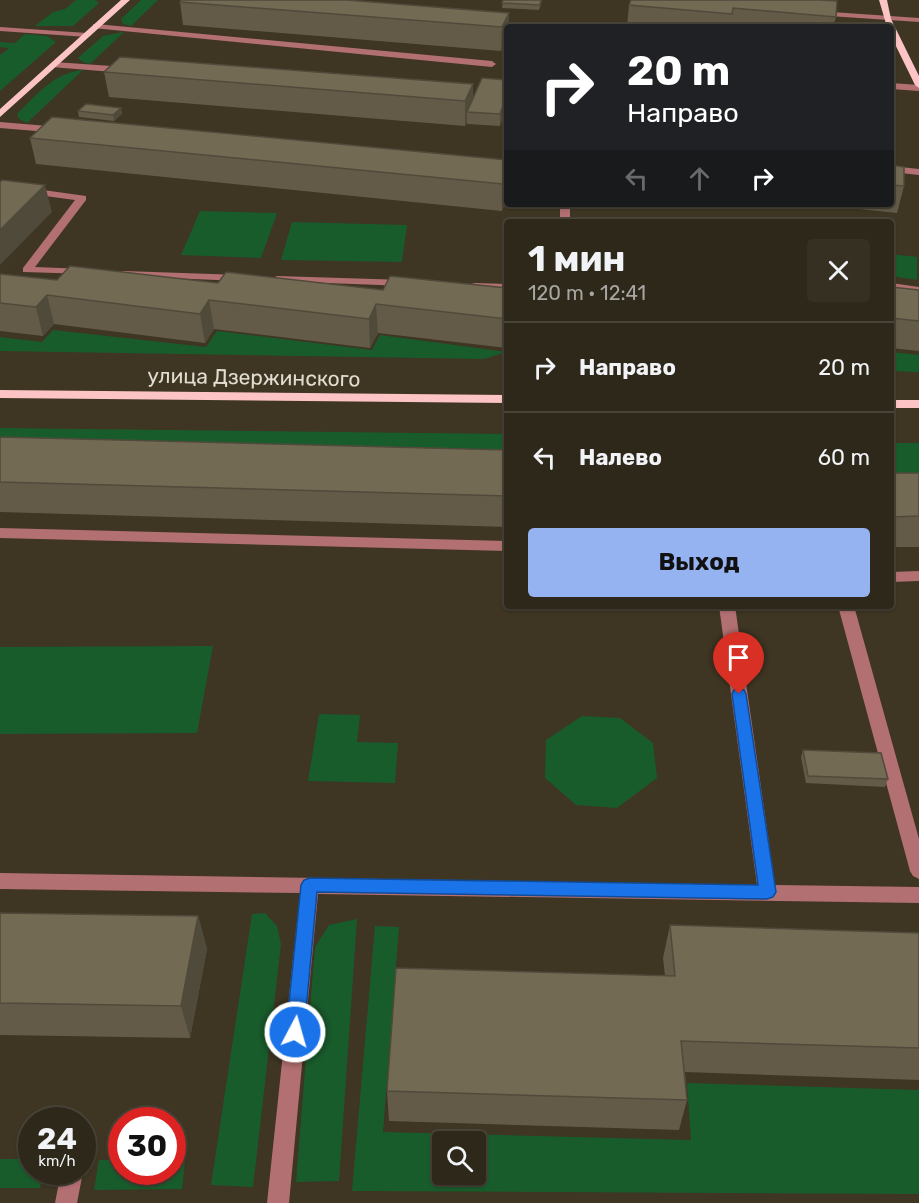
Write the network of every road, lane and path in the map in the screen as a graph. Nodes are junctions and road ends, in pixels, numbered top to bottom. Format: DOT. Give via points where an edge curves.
graph roads {
  1 [pos="126,0"];
  2 [pos="883,0"];
  3 [pos="802,12"];
  4 [pos="887,19"];
  5 [pos="919,20"];
  6 [pos="889,24"];
  7 [pos="96,26"];
  8 [pos="0,29"];
  9 [pos="894,34"];
  10 [pos="87,35"];
  11 [pos="492,64"];
  12 [pos="54,65"];
  13 [pos="138,71"];
  14 [pos="894,86"];
  15 [pos="919,86"];
  16 [pos="0,114"];
  17 [pos="0,125"];
  18 [pos="73,131"];
  19 [pos="894,169"];
  20 [pos="919,172"];
  21 [pos="0,187"];
  22 [pos="413,284"];
  23 [pos="460,285"];
  24 [pos="894,286"];
  25 [pos="504,287"];
  26 [pos="919,290"];
  27 [pos="0,394"];
  28 [pos="504,399"];
  29 [pos="894,404"];
  30 [pos="919,404"];
  31 [pos="0,533"];
  32 [pos="504,546"];
  33 [pos="919,576"];
  34 [pos="894,577"];
  35 [pos="727,609"];
  36 [pos="847,609"];
  37 [pos="919,871"];
  38 [pos="0,881"];
  39 [pos="310,885"];
  40 [pos="767,892"];
  41 [pos="919,895"];
  42 [pos="69,1185"];
  43 [pos="66,1203"];
  44 [pos="278,1203"];
  1 -- 7 [label="main road"];
  2 -- 4 [label="main road"];
  3 -- 4 [label="street"];
  4 -- 5 [label="street"];
  4 -- 6 [label="main road"];
  7 -- 10 [label="main road"];
  7 -- 11 [label="street"];
  8 -- 10 [label="street"];
  9 -- 15 [label="main road"];
  10 -- 12 [label="main road"];
  12 -- 13 [label="street"];
  12 -- 16 [label="main road"];
  14 -- 15 [label="street"];
  17 -- 18 [label="street"];
  19 -- 20 [label="street"];
  21 -- 22 [label="street" via="82,198 27,270"];
  23 -- 25 [label="street"];
  24 -- 26 [label="street"];
  27 -- 28 [label="main road, улица Дзержинского"];
  29 -- 30 [label="main road"];
  31 -- 32 [label="street"];
  33 -- 34 [label="street"];
  35 -- 40 [label="street"];
  36 -- 37 [label="street"];
  38 -- 39 [label="street"];
  39 -- 40 [label="street"];
  39 -- 44 [label="street"];
  40 -- 41 [label="street"];
  42 -- 43 [label="street"];
}
